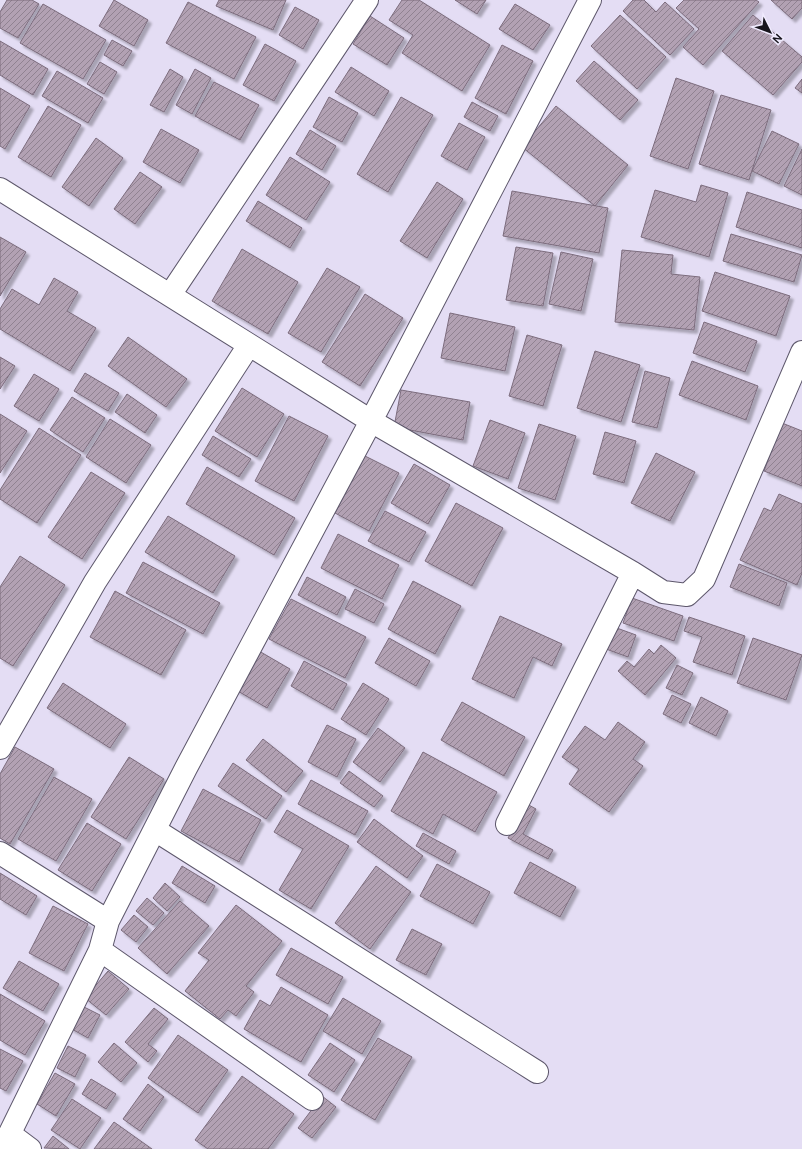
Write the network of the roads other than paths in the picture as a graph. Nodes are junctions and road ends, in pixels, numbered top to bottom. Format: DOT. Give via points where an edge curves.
graph roads {
  1 [pos="367,0"];
  2 [pos="590,0"];
  3 [pos="0,189"];
  4 [pos="170,295"];
  5 [pos="249,345"];
  6 [pos="802,352"];
  7 [pos="371,421"];
  8 [pos="633,573"];
  9 [pos="0,748"];
  10 [pos="507,824"];
  11 [pos="155,830"];
  12 [pos="0,853"];
  13 [pos="108,921"];
  14 [pos="100,950"];
  15 [pos="537,1072"];
  16 [pos="312,1099"];
  17 [pos="6,1142"];
  18 [pos="30,1149"];
  1 -- 4 [label="street"];
  2 -- 7 [label="street"];
  3 -- 4 [label="street"];
  4 -- 5 [label="street"];
  5 -- 7 [label="street"];
  5 -- 9 [label="street" via="95,582"];
  6 -- 8 [label="street" via="704,578 686,595 663,592"];
  7 -- 8 [label="street"];
  7 -- 11 [label="street"];
  8 -- 10 [label="street"];
  11 -- 13 [label="street"];
  11 -- 15 [label="street"];
  12 -- 13 [label="street"];
  13 -- 14 [label="street"];
  14 -- 16 [label="street"];
  14 -- 17 [label="street"];
  17 -- 18 [label="street"];
}
